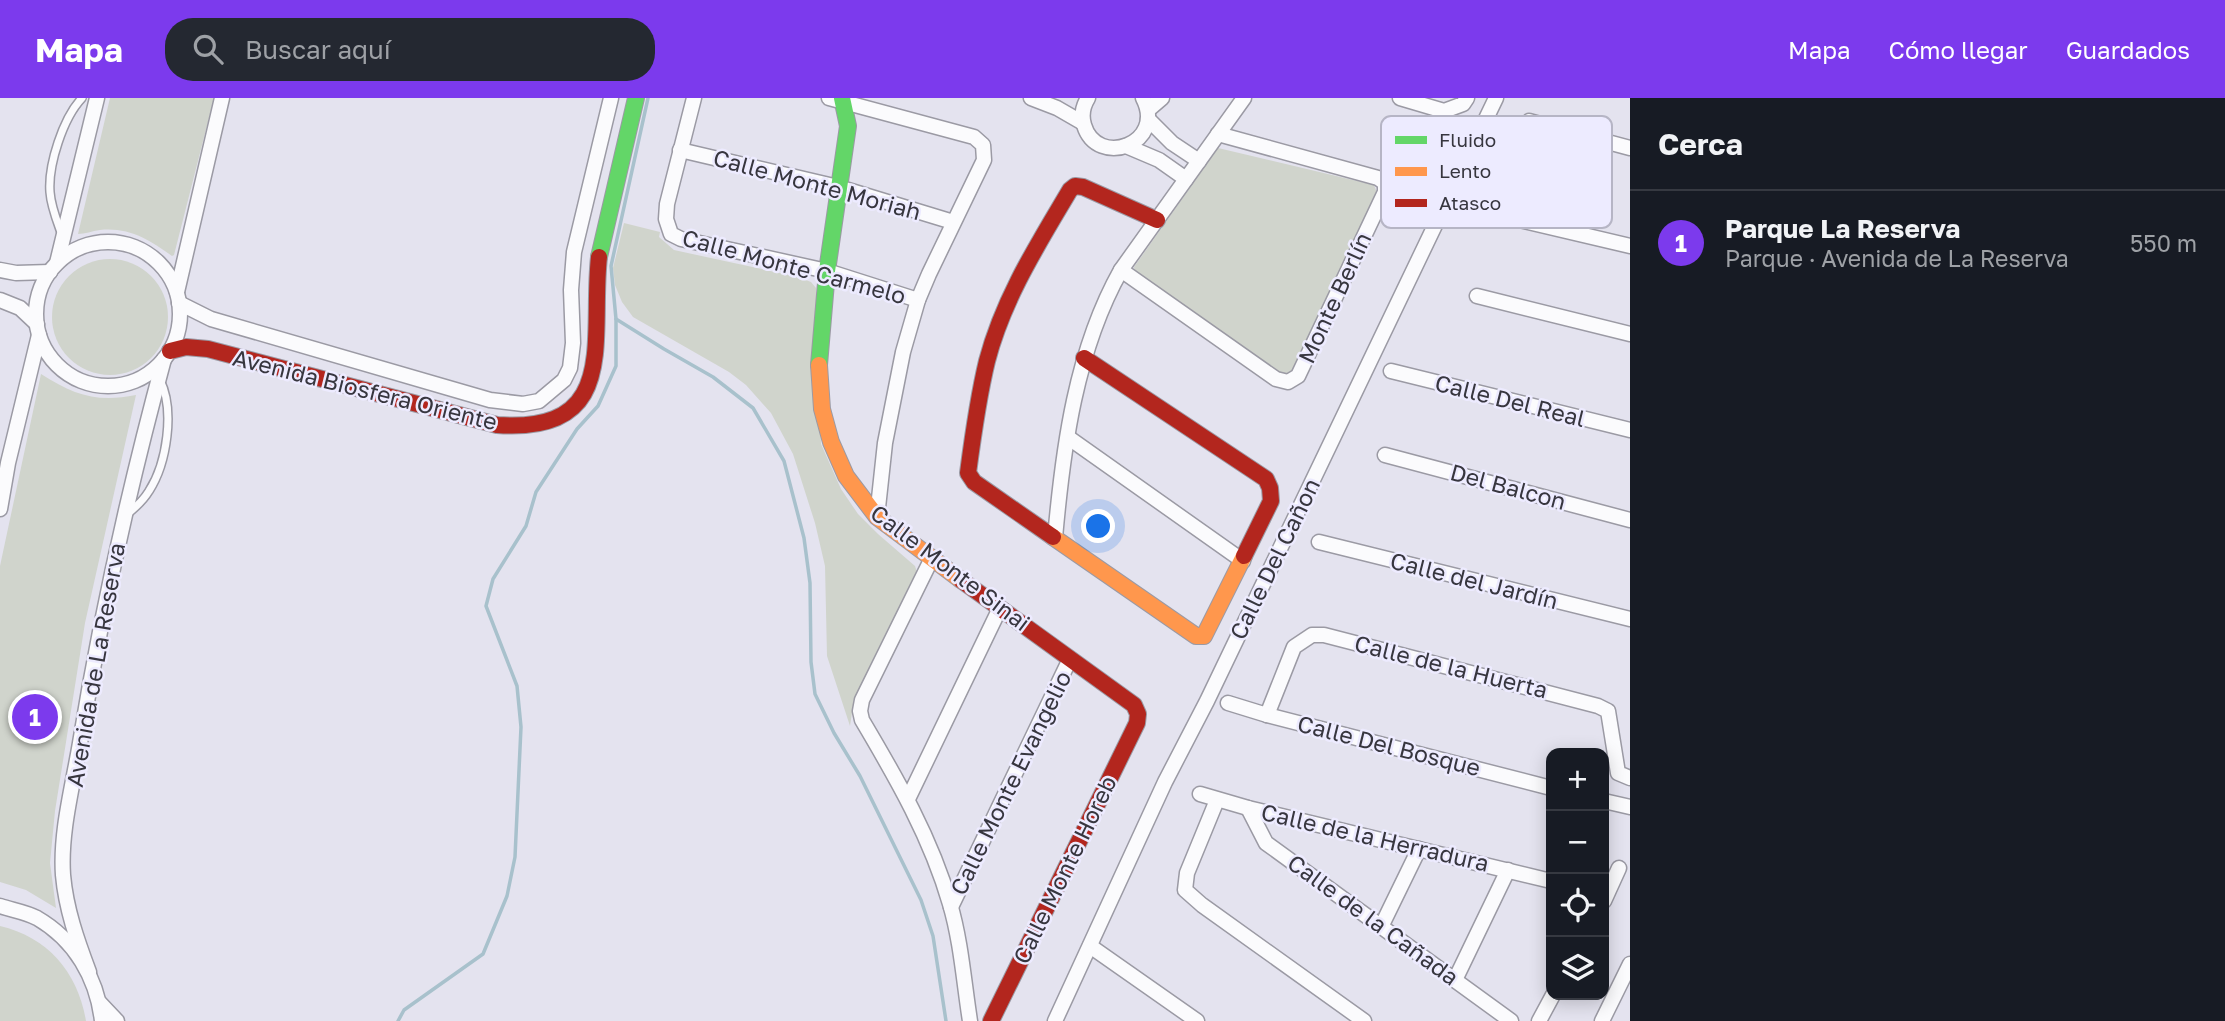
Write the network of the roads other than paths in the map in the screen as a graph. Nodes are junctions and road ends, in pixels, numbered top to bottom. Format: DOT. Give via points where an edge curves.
graph roads {
  1 [pos="82,98"];
  2 [pos="97,98"];
  3 [pos="222,98"];
  4 [pos="611,98"];
  5 [pos="636,98"];
  6 [pos="694,98"];
  7 [pos="1031,98"];
  8 [pos="1088,98"];
  9 [pos="1162,98"];
  10 [pos="1244,98"];
  11 [pos="1400,98"];
  12 [pos="1466,98"];
  13 [pos="1496,98"];
  14 [pos="838,99"];
  15 [pos="862,102"];
  16 [pos="1146,109"];
  17 [pos="1487,116"];
  18 [pos="1083,123"];
  19 [pos="848,126"];
  20 [pos="1218,134"];
  21 [pos="1612,143"];
  22 [pos="1126,146"];
  23 [pos="1630,148"];
  24 [pos="680,150"];
  25 [pos="1199,161"];
  26 [pos="1186,179"];
  27 [pos="1381,180"];
  28 [pos="838,187"];
  29 [pos="1381,200"];
  30 [pos="1157,220"];
  31 [pos="953,222"];
  32 [pos="1434,228"];
  33 [pos="1554,228"];
  34 [pos="62,236"];
  35 [pos="1630,246"];
  36 [pos="53,267"];
  37 [pos="1121,270"];
  38 [pos="0,271"];
  39 [pos="827,271"];
  40 [pos="1477,296"];
  41 [pos="178,297"];
  42 [pos="0,300"];
  43 [pos="918,300"];
  44 [pos="38,330"];
  45 [pos="1630,334"];
  46 [pos="167,355"];
  47 [pos="1083,358"];
  48 [pos="1391,371"];
  49 [pos="159,379"];
  50 [pos="1630,430"];
  51 [pos="1069,438"];
  52 [pos="1385,454"];
  53 [pos="0,509"];
  54 [pos="877,517"];
  55 [pos="123,518"];
  56 [pos="1630,520"];
  57 [pos="1055,538"];
  58 [pos="1319,542"];
  59 [pos="931,560"];
  60 [pos="1243,561"];
  61 [pos="1000,608"];
  62 [pos="1630,619"];
  63 [pos="1070,659"];
  64 [pos="1228,703"];
  65 [pos="1267,715"];
  66 [pos="1138,719"];
  67 [pos="1629,778"];
  68 [pos="1546,787"];
  69 [pos="1200,794"];
  70 [pos="908,799"];
  71 [pos="1217,800"];
  72 [pos="1609,802"];
  73 [pos="1630,807"];
  74 [pos="1248,808"];
  75 [pos="1419,849"];
  76 [pos="1619,868"];
  77 [pos="1508,870"];
  78 [pos="1546,880"];
  79 [pos="1609,889"];
  80 [pos="0,906"];
  81 [pos="951,907"];
  82 [pos="1381,926"];
  83 [pos="1090,946"];
  84 [pos="1630,964"];
  85 [pos="89,972"];
  86 [pos="1455,980"];
  87 [pos="1551,1000"];
  88 [pos="100,1003"];
  89 [pos="1545,1019"];
  90 [pos="102,1021"];
  91 [pos="117,1021"];
  92 [pos="970,1021"];
  93 [pos="991,1021"];
  94 [pos="1055,1021"];
  95 [pos="1197,1021"];
  96 [pos="1364,1021"];
  97 [pos="1511,1021"];
  98 [pos="1602,1021"];
  1 -- 34 [label="lane" via="65,124 50,180"];
  2 -- 34 [label="street"];
  3 -- 41 [label="street, Avenida de La Reserva"];
  4 -- 41 [label="street, Avenida Biosfera Oriente" via="574,252 572,357 564,380 539,401 490,400 211,319"];
  5 -- 46 [label="street, Avenida Biosfera Oriente" via="599,257 592,376 574,406 562,415 531,427 497,425 208,349 186,347"];
  6 -- 24 [label="street"];
  7 -- 18 [label="street"];
  8 -- 18 [label="street"];
  9 -- 16 [label="street"];
  10 -- 20 [label="street"];
  11 -- 12 [label="street" via="1444,111 1455,109"];
  13 -- 17 [label="street, Calle Del Cañon"];
  14 -- 15 [label="street"];
  14 -- 19 [label="street"];
  15 -- 19 [label="street"];
  15 -- 31 [label="street" via="981,142 981,168"];
  16 -- 22 [label="street" via="1141,136"];
  16 -- 25 [label="street" via="1172,143"];
  18 -- 22 [label="street" via="1100,144"];
  19 -- 28 [label="street, Calle Monte Sinai"];
  20 -- 25 [label="street"];
  20 -- 27 [label="street, Monte Berlín"];
  21 -- 23 [label="street"];
  22 -- 26 [label="street" via="1159,160"];
  24 -- 28 [label="street, Calle Monte Moriah"];
  24 -- 39 [label="street, Calle Monte Carmelo" via="666,212 671,234"];
  25 -- 26 [label="street"];
  26 -- 30 [label="street"];
  28 -- 31 [label="street, Calle Monte Moriah"];
  28 -- 39 [label="street, Calle Monte Sinai"];
  29 -- 37 [label="street, Monte Berlín" via="1298,376 1288,382 1276,379"];
  30 -- 37 [label="street"];
  30 -- 57 [label="street" via="1083,187 1070,190 1011,296 988,358 968,473 974,482"];
  31 -- 43 [label="street"];
  32 -- 83 [label="street, Calle Del Cañon"];
  33 -- 35 [label="street"];
  34 -- 36 [label="street"];
  36 -- 38 [label="street"];
  36 -- 41 [label="street" via="91,244 125,244 161,265"];
  36 -- 44 [label="street" via="36,306"];
  37 -- 47 [label="street"];
  39 -- 43 [label="street, Calle Monte Carmelo"];
  39 -- 54 [label="street, Calle Monte Sinai" via="819,360 822,409 846,476"];
  40 -- 45 [label="street"];
  41 -- 46 [label="street, Avenida de La Reserva" via="179,328"];
  42 -- 44 [label="street" via="20,308"];
  43 -- 54 [label="street" via="892,399"];
  44 -- 46 [label="street" via="47,352 60,367 90,382 114,385 133,381"];
  44 -- 53 [label="street"];
  46 -- 49 [label="street, Avenida de La Reserva"];
  47 -- 51 [label="street"];
  47 -- 60 [label="street" via="1266,478 1271,501"];
  48 -- 50 [label="street, Calle Del Real"];
  49 -- 55 [label="street, Avenida de La Reserva"];
  49 -- 55 [label="lane" via="166,391 169,415 158,472 149,491"];
  51 -- 57 [label="street"];
  51 -- 60 [label="street"];
  52 -- 56 [label="street, Del Balcon"];
  54 -- 59 [label="street, Calle Monte Sinai"];
  55 -- 85 [label="street, Avenida de La Reserva" via="63,856 72,922"];
  57 -- 60 [label="street" via="1196,636 1203,636"];
  58 -- 62 [label="street, Calle del Jardín"];
  59 -- 61 [label="street, Calle Monte Sinai"];
  59 -- 70 [label="street" via="860,712"];
  61 -- 63 [label="street, Calle Monte Sinai"];
  61 -- 70 [label="street"];
  63 -- 66 [label="street, Calle Monte Sinai" via="1133,705"];
  63 -- 81 [label="street, Calle Monte Evangelio"];
  64 -- 65 [label="street, Calle Del Bosque"];
  65 -- 67 [label="street, Calle de la Huerta" via="1294,647 1312,635 1324,635 1598,706 1608,711 1618,774"];
  65 -- 68 [label="street, Calle Del Bosque"];
  66 -- 93 [label="street, Calle Monte Horeb"];
  69 -- 71 [label="street, Calle de la Herradura"];
  70 -- 81 [label="street"];
  71 -- 74 [label="street, Calle de la Herradura"];
  71 -- 96 [label="street" via="1187,873 1185,890"];
  72 -- 73 [label="street"];
  74 -- 75 [label="street, Calle de la Herradura"];
  74 -- 82 [label="street, Calle de la Cañada" via="1266,843"];
  75 -- 77 [label="street, Calle de la Herradura"];
  75 -- 82 [label="street"];
  76 -- 79 [label="street"];
  77 -- 78 [label="street, Calle de la Herradura"];
  77 -- 86 [label="street"];
  80 -- 85 [label="street" via="35,917 66,941"];
  81 -- 92 [label="street"];
  82 -- 86 [label="street, Calle de la Cañada"];
  83 -- 94 [label="street, Calle Del Cañon"];
  83 -- 95 [label="street"];
  84 -- 98 [label="street"];
  85 -- 88 [label="street, Avenida de La Reserva"];
  86 -- 97 [label="street, Calle de la Cañada"];
  87 -- 89 [label="street"];
  88 -- 90 [label="street"];
  88 -- 91 [label="street"];
}
